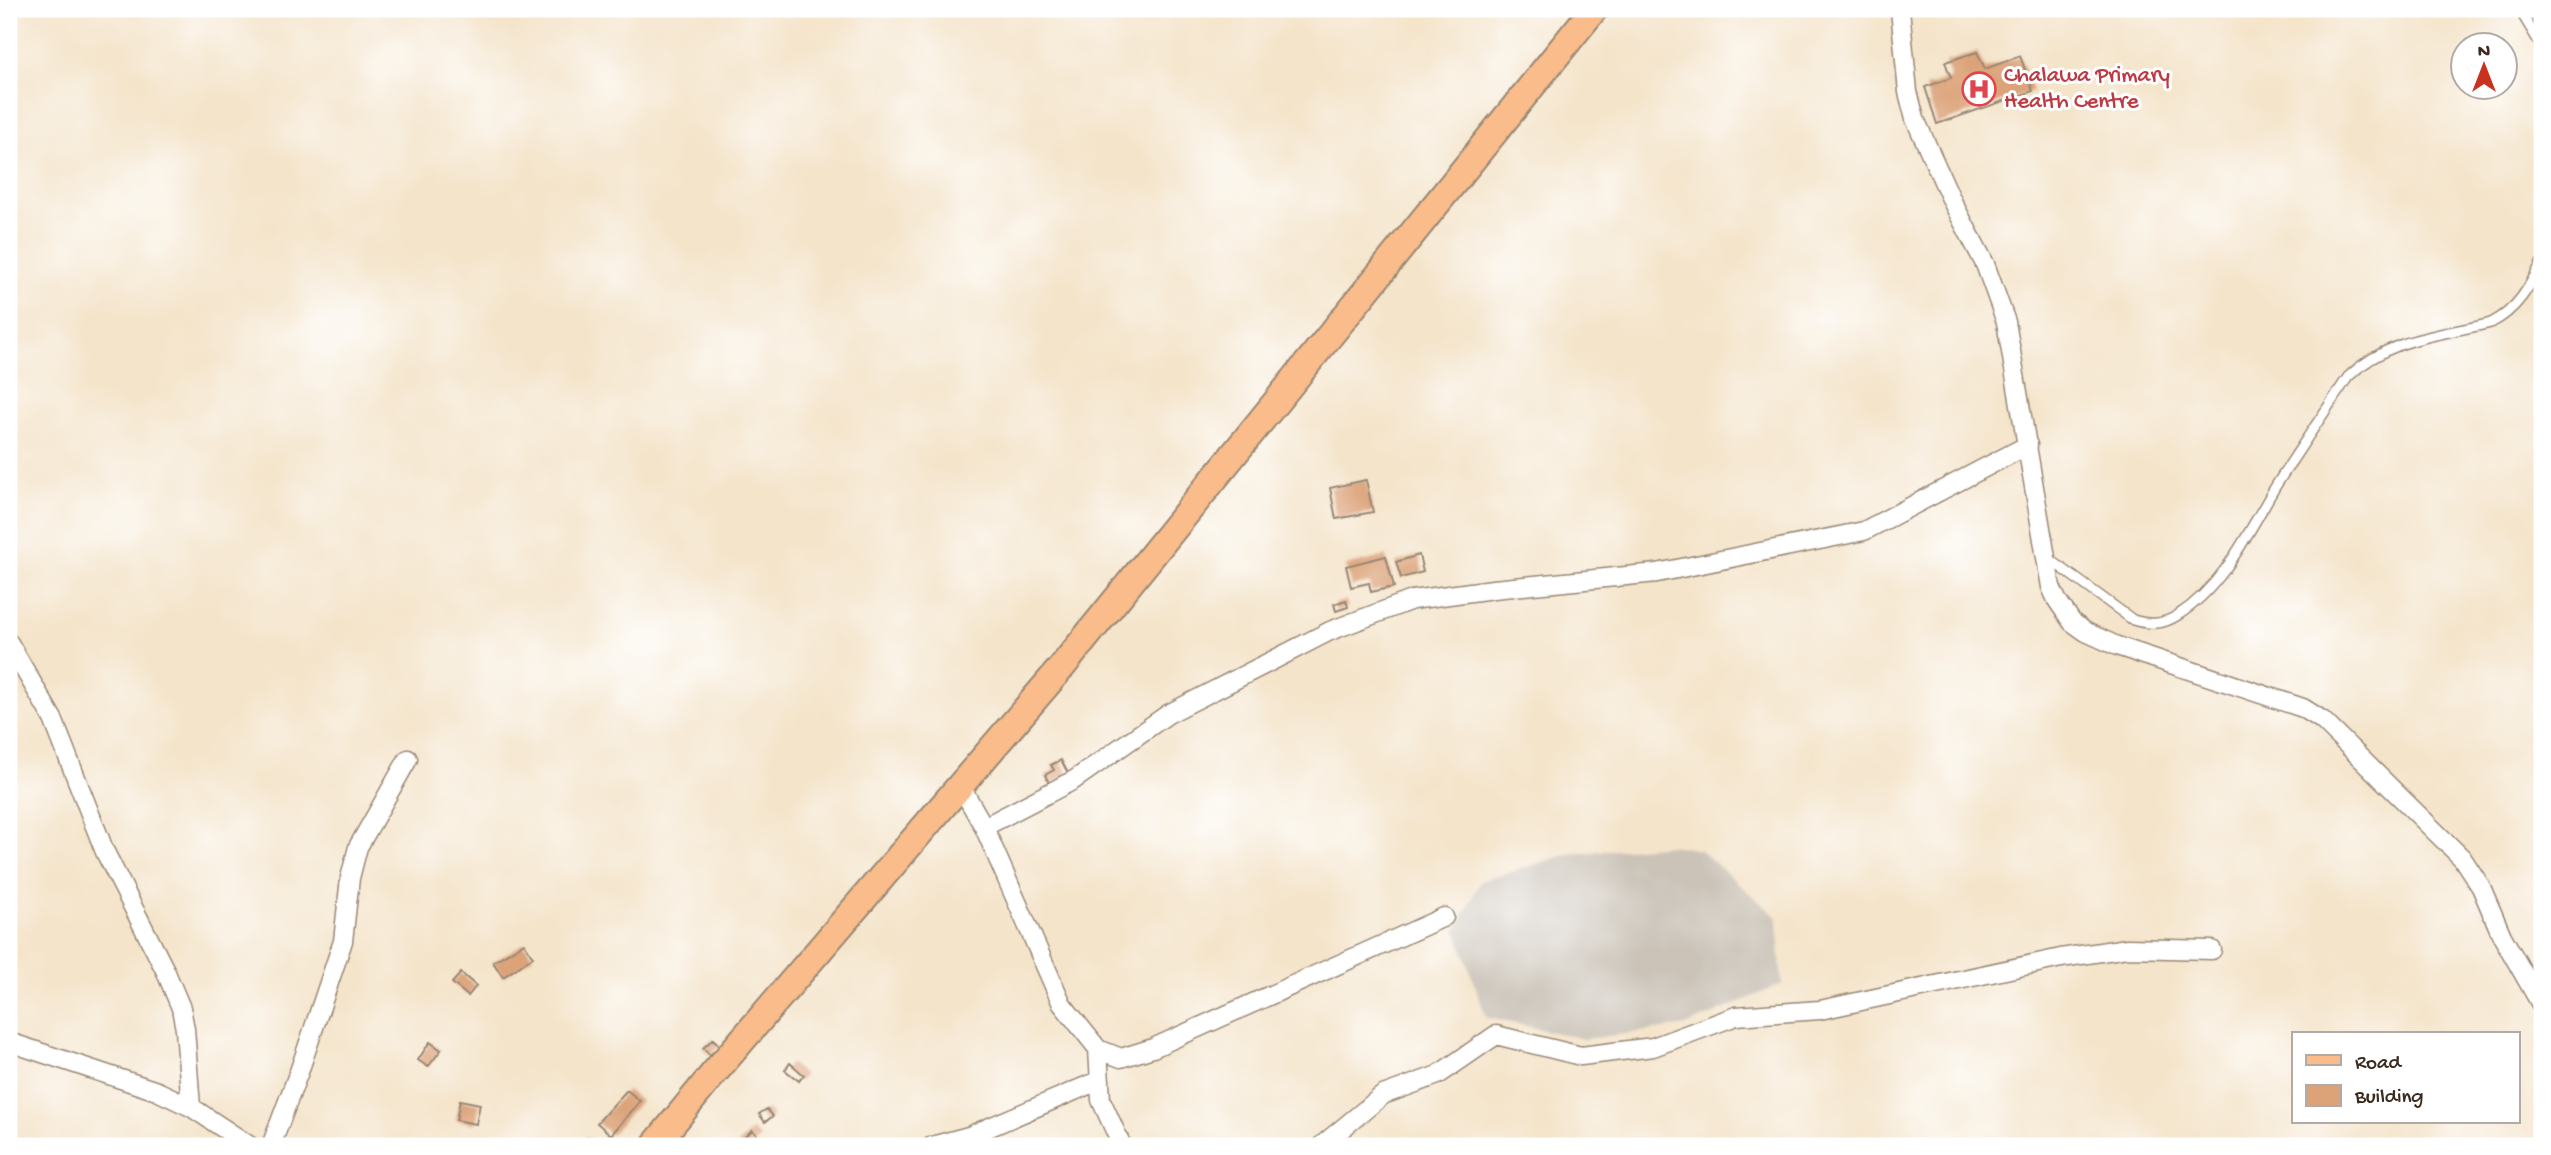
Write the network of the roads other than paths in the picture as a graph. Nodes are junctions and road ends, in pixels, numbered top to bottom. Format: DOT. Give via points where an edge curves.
graph roads {
  1 [pos="1594,9"];
  2 [pos="1900,9"];
  3 [pos="2519,9"];
  4 [pos="2542,47"];
  5 [pos="2542,262"];
  6 [pos="2028,444"];
  7 [pos="2046,557"];
  8 [pos="9,643"];
  9 [pos="408,759"];
  10 [pos="960,785"];
  11 [pos="985,827"];
  12 [pos="1444,917"];
  13 [pos="2212,950"];
  14 [pos="2542,1006"];
  15 [pos="9,1042"];
  16 [pos="1098,1049"];
  17 [pos="1100,1080"];
  18 [pos="191,1107"];
  19 [pos="250,1146"];
  20 [pos="271,1146"];
  21 [pos="654,1146"];
  22 [pos="932,1146"];
  23 [pos="1122,1146"];
  24 [pos="1321,1146"];
  1 -- 10 [label="main road" via="1070,657"];
  2 -- 6 [label="street" via="1915,119 2000,303"];
  3 -- 4 [label="lane"];
  5 -- 7 [label="lane" via="2524,295 2503,317 2393,346 2355,370 2223,573 2176,617 2159,624 2133,620"];
  6 -- 7 [label="street"];
  6 -- 11 [label="street" via="1864,531 1657,573 1412,600 1329,631 1168,714 1074,780"];
  7 -- 14 [label="street" via="2057,600 2072,622 2086,632 2303,708 2322,720 2462,858"];
  8 -- 18 [label="street" via="54,719 105,852 181,1008"];
  9 -- 20 [label="street" via="358,847 343,941"];
  10 -- 11 [label="street"];
  10 -- 21 [label="main road"];
  11 -- 16 [label="street" via="1062,1004"];
  12 -- 16 [label="street" via="1153,1048 1121,1058"];
  13 -- 24 [label="street" via="2127,948 2061,958 1820,1010 1736,1016 1653,1047 1581,1056 1496,1035 1438,1075 1384,1095"];
  15 -- 18 [label="street" via="157,1091"];
  16 -- 17 [label="street"];
  17 -- 22 [label="street" via="969,1136"];
  17 -- 23 [label="street" via="1101,1100"];
  18 -- 19 [label="street"];
}
